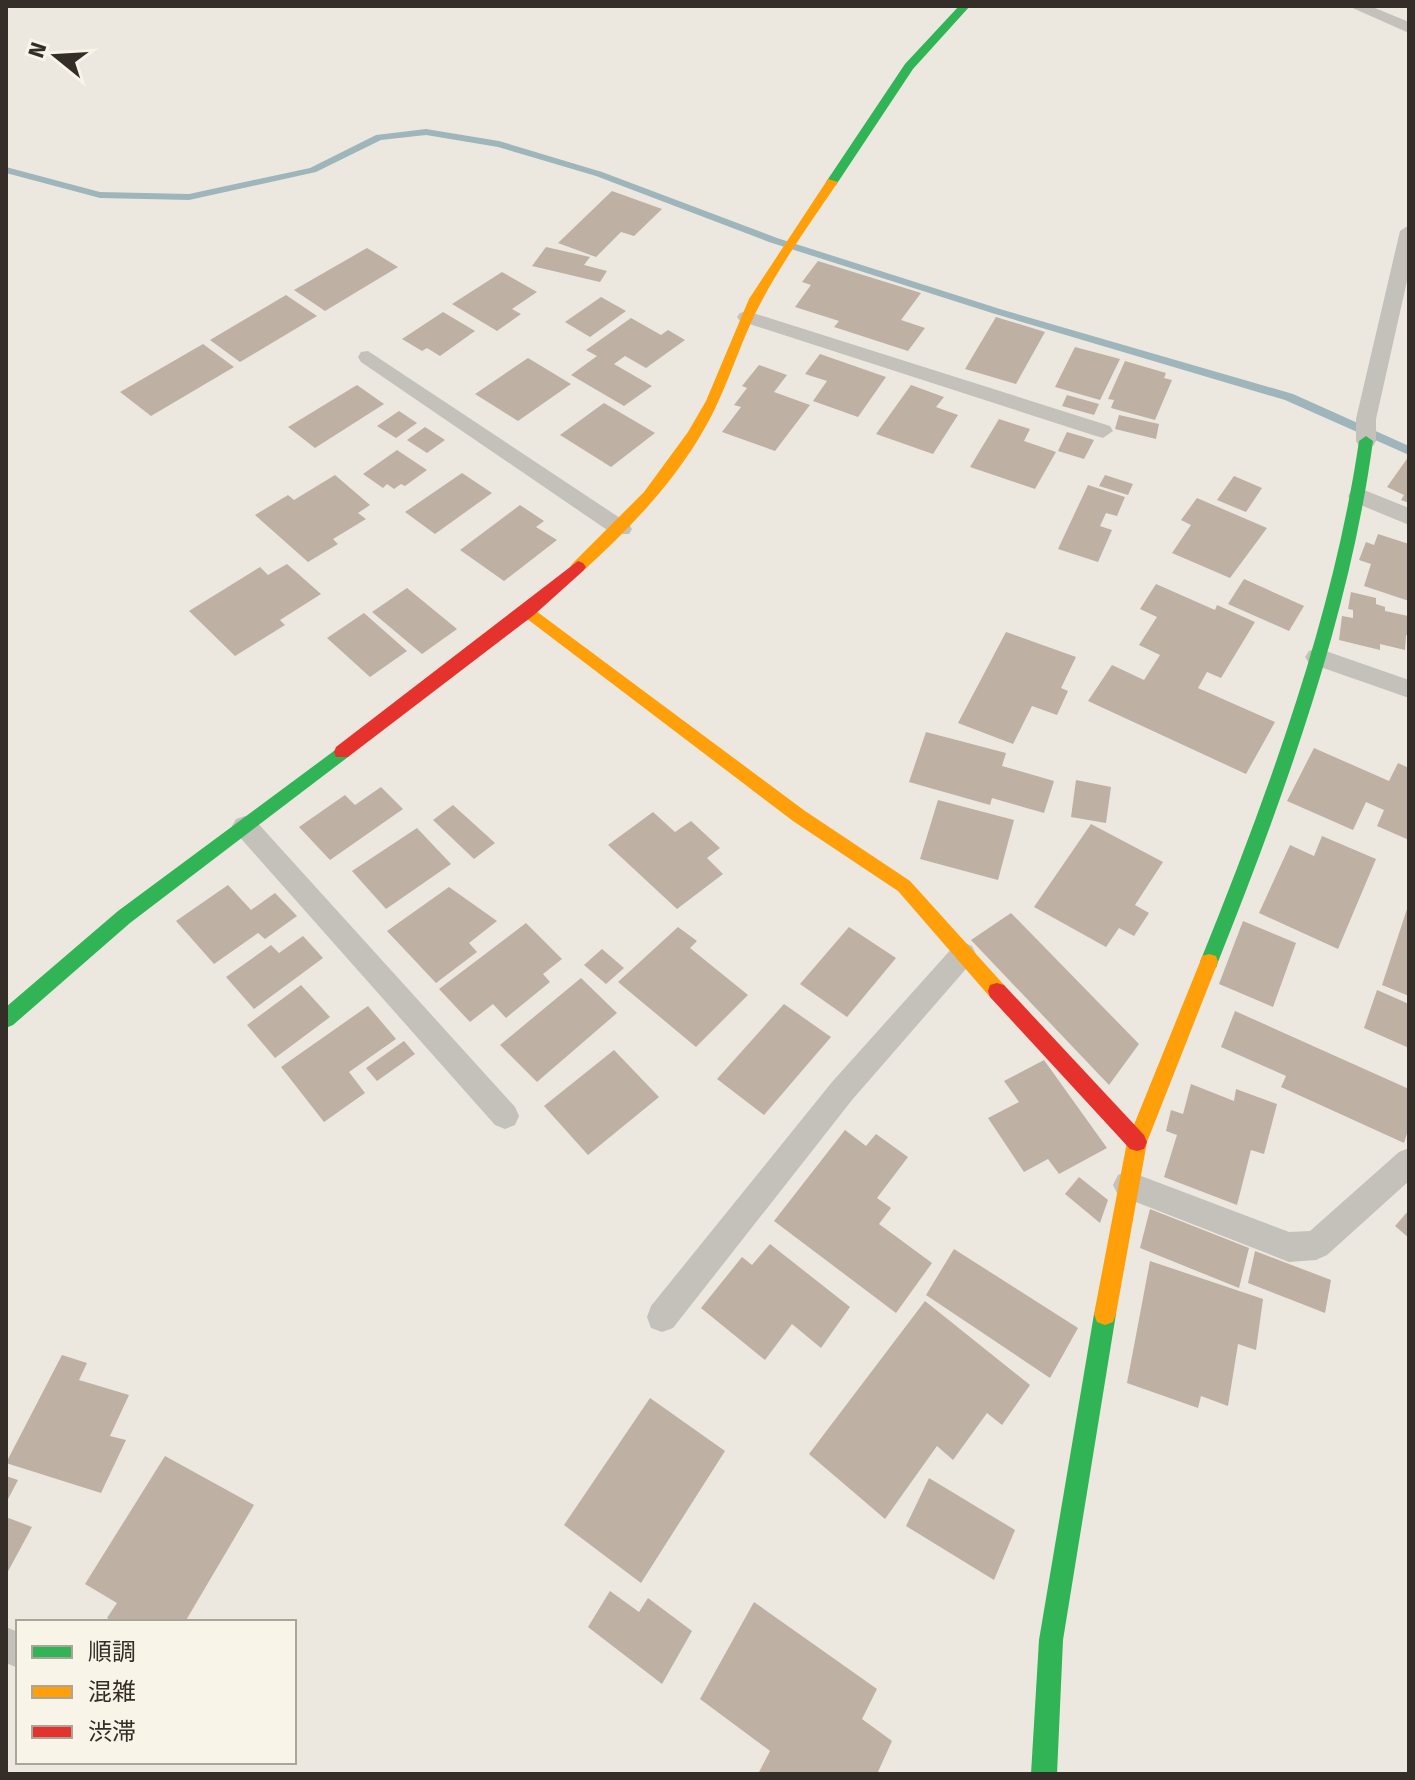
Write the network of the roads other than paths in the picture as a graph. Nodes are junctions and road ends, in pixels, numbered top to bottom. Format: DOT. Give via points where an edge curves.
graph roads {
  1 [pos="965,6"];
  2 [pos="1356,6"];
  3 [pos="1399,6"];
  4 [pos="1409,10"];
  5 [pos="1409,28"];
  6 [pos="1409,231"];
  7 [pos="747,317"];
  8 [pos="368,357"];
  9 [pos="1103,431"];
  10 [pos="1366,441"];
  11 [pos="1359,496"];
  12 [pos="1409,517"];
  13 [pos="621,529"];
  14 [pos="528,611"];
  15 [pos="1317,657"];
  16 [pos="1409,689"];
  17 [pos="245,826"];
  18 [pos="963,954"];
  19 [pos="6,1019"];
  20 [pos="505,1116"];
  21 [pos="1137,1142"];
  22 [pos="1409,1162"];
  23 [pos="1128,1185"];
  24 [pos="662,1317"];
  25 [pos="1044,1774"];
  1 -- 7 [label="street" via="895,88 773,269"];
  2 -- 5 [label="lane"];
  3 -- 4 [label="lane"];
  6 -- 10 [label="lane" via="1366,419"];
  7 -- 9 [label="lane"];
  7 -- 13 [label="street" via="707,412 664,479"];
  8 -- 13 [label="lane"];
  10 -- 11 [label="street"];
  11 -- 12 [label="lane"];
  11 -- 15 [label="street"];
  13 -- 14 [label="street"];
  14 -- 17 [label="street"];
  14 -- 18 [label="street" via="799,816 904,886"];
  15 -- 16 [label="lane"];
  15 -- 21 [label="street" via="1244,876"];
  17 -- 19 [label="street" via="124,917"];
  17 -- 20 [label="lane"];
  18 -- 21 [label="street"];
  18 -- 24 [label="lane" via="842,1091"];
  21 -- 23 [label="street"];
  22 -- 23 [label="lane" via="1316,1245 1289,1247"];
  23 -- 25 [label="street" via="1051,1640"];
}
